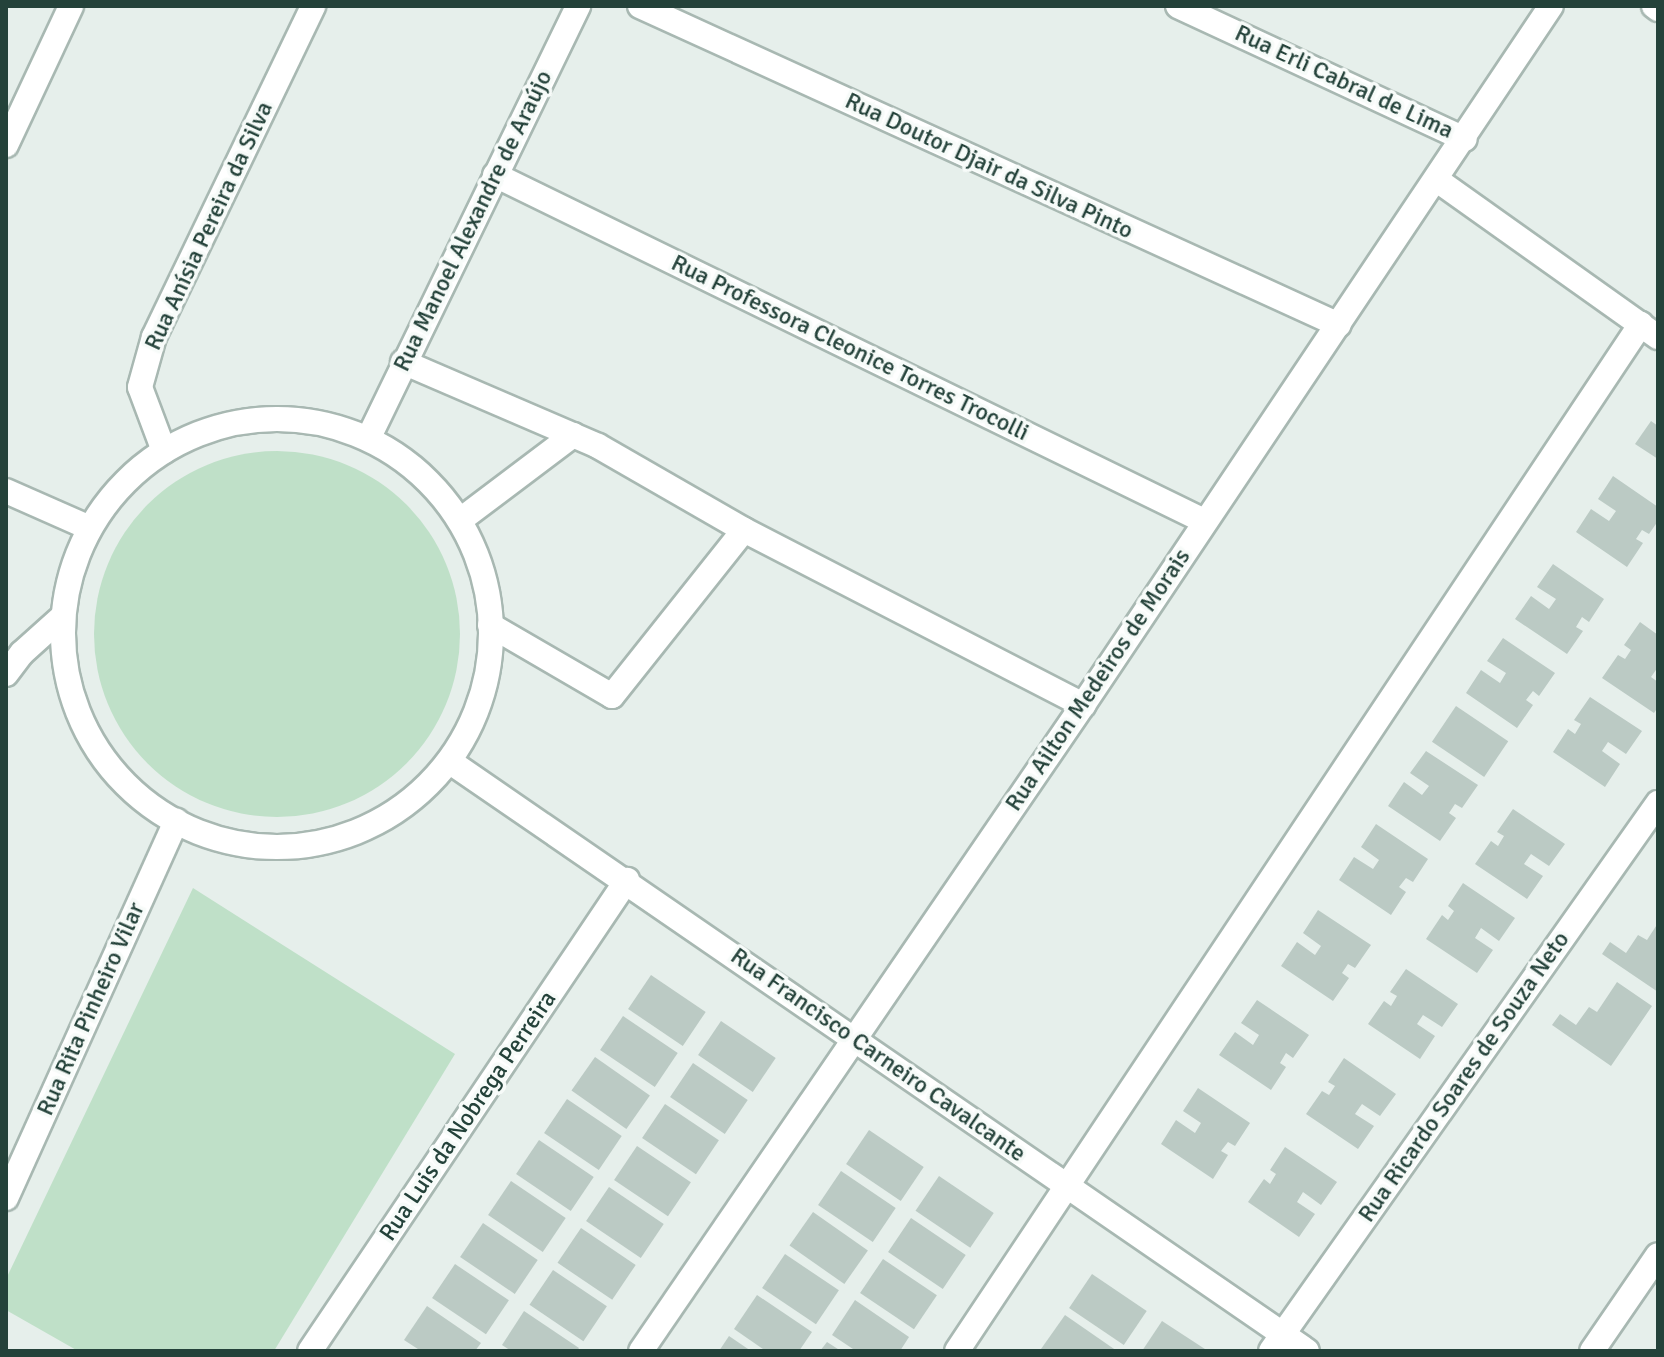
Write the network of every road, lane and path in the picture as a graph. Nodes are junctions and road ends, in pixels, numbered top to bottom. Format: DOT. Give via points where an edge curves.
graph roads {
  1 [pos="71,6"];
  2 [pos="313,6"];
  3 [pos="578,6"];
  4 [pos="640,6"];
  5 [pos="1178,6"];
  6 [pos="1551,6"];
  7 [pos="1465,139"];
  8 [pos="6,145"];
  9 [pos="495,175"];
  10 [pos="1437,180"];
  11 [pos="1339,325"];
  12 [pos="1649,330"];
  13 [pos="403,362"];
  14 [pos="573,435"];
  15 [pos="369,437"];
  16 [pos="164,451"];
  17 [pos="6,491"];
  18 [pos="463,518"];
  19 [pos="1204,521"];
  20 [pos="83,525"];
  21 [pos="744,530"];
  22 [pos="62,617"];
  23 [pos="490,625"];
  24 [pos="6,674"];
  25 [pos="1083,705"];
  26 [pos="449,761"];
  27 [pos="1658,803"];
  28 [pos="176,821"];
  29 [pos="627,880"];
  30 [pos="856,1037"];
  31 [pos="1066,1188"];
  32 [pos="6,1198"];
  33 [pos="1658,1255"];
  34 [pos="1276,1343"];
  35 [pos="310,1351"];
  36 [pos="641,1351"];
  37 [pos="957,1351"];
  38 [pos="1307,1351"];
  39 [pos="1592,1351"];
  1 -- 8 [label="street"];
  2 -- 16 [label="street, Rua Anísia Pereira da Silva" via="154,337 140,387"];
  3 -- 9 [label="street, Rua Manoel Alexandre de Araújo"];
  4 -- 11 [label="street, Rua Doutor Djair da Silva Pinto"];
  5 -- 7 [label="street, Rua Erli Cabral de Lima"];
  6 -- 7 [label="street, Rua Ailton Medeiros de Morais"];
  7 -- 10 [label="street, Rua Ailton Medeiros de Morais"];
  9 -- 13 [label="street, Rua Manoel Alexandre de Araújo"];
  9 -- 19 [label="street, Rua Professora Cleonice Torres Trocolli"];
  10 -- 11 [label="street, Rua Ailton Medeiros de Morais"];
  10 -- 12 [label="street"];
  11 -- 19 [label="street, Rua Ailton Medeiros de Morais"];
  12 -- 31 [label="street"];
  13 -- 14 [label="street"];
  13 -- 15 [label="street, Rua Manoel Alexandre de Araújo"];
  14 -- 18 [label="street"];
  14 -- 21 [label="street"];
  15 -- 16 [label="street" via="296,419 227,424"];
  15 -- 18 [label="street" via="408,462"];
  16 -- 20 [label="street"];
  17 -- 20 [label="street"];
  18 -- 23 [label="street" via="489,596"];
  19 -- 25 [label="street, Rua Ailton Medeiros de Morais"];
  20 -- 22 [label="street"];
  21 -- 23 [label="street" via="612,696"];
  21 -- 25 [label="street"];
  22 -- 24 [label="street"];
  22 -- 28 [label="street" via="67,681 90,741 129,791"];
  23 -- 26 [label="street" via="491,649 480,702"];
  25 -- 30 [label="street, Rua Ailton Medeiros de Morais"];
  26 -- 28 [label="street" via="423,790 381,821 333,841 283,849 231,844"];
  26 -- 29 [label="street, Rua Francisco Carneiro Cavalcante"];
  27 -- 34 [label="street, Rua Ricardo Soares de Souza Neto"];
  28 -- 32 [label="street, Rua Rita Pinheiro Vilar"];
  29 -- 30 [label="street, Rua Francisco Carneiro Cavalcante"];
  29 -- 35 [label="street, Rua Luis da Nobrega Perreira"];
  30 -- 31 [label="street, Rua Francisco Carneiro Cavalcante"];
  30 -- 36 [label="street, Rua Ailton Medeiros de Morais"];
  31 -- 34 [label="street, Rua Francisco Carneiro Cavalcante"];
  31 -- 37 [label="street"];
  33 -- 39 [label="street"];
  34 -- 38 [label="street, Rua Francisco Carneiro Cavalcante"];
}
